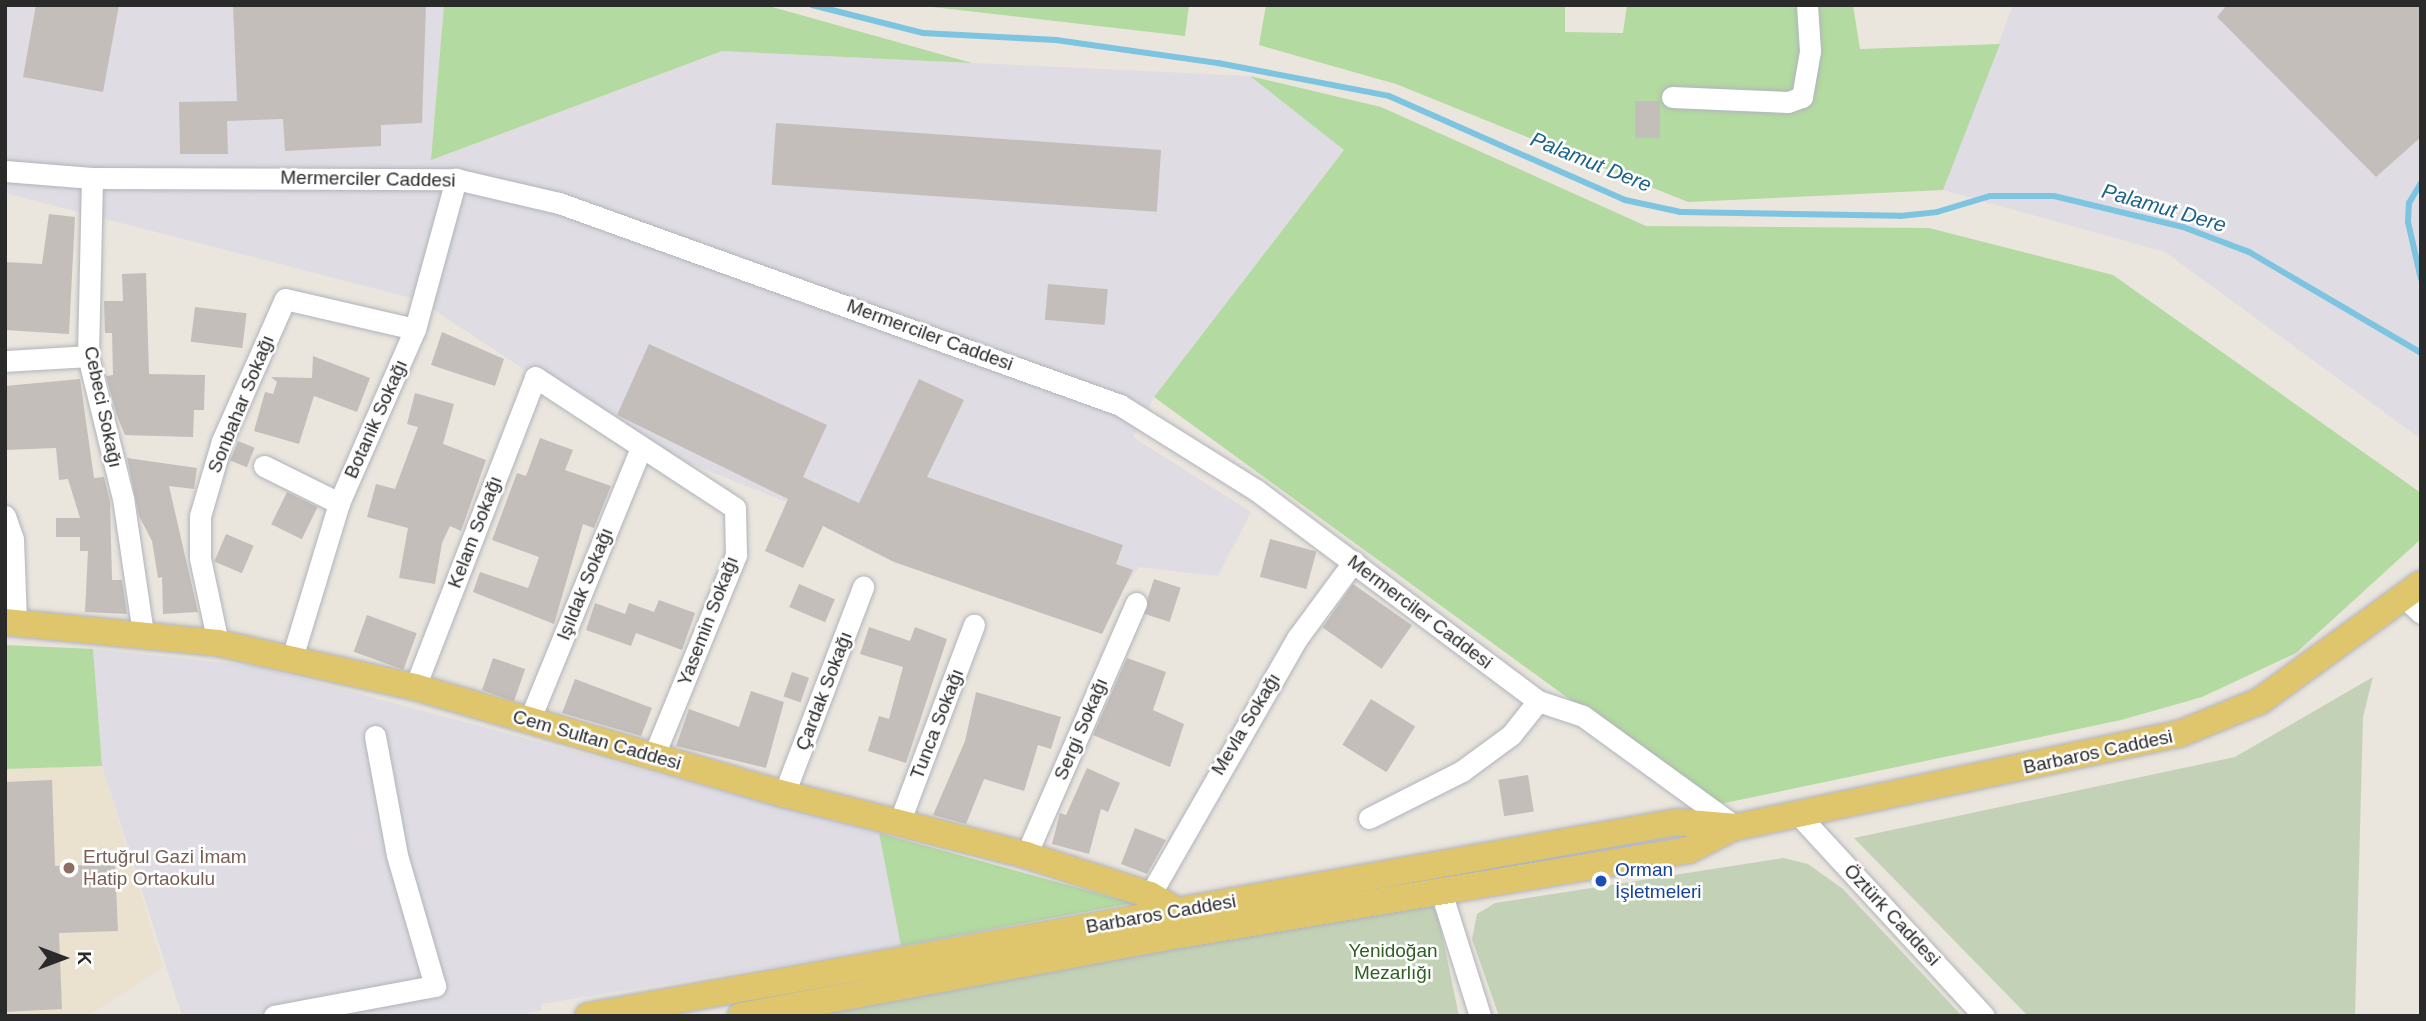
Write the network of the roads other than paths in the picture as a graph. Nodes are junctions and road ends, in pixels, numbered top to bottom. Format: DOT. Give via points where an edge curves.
graph roads {
  1 [pos="1807,5"];
  2 [pos="1672,97"];
  3 [pos="5,171"];
  4 [pos="92,178"];
  5 [pos="456,179"];
  6 [pos="415,329"];
  7 [pos="88,356"];
  8 [pos="5,361"];
  9 [pos="535,377"];
  10 [pos="641,448"];
  11 [pos="264,466"];
  12 [pos="339,503"];
  13 [pos="5,516"];
  14 [pos="1354,561"];
  15 [pos="863,587"];
  16 [pos="2416,598"];
  17 [pos="1136,603"];
  18 [pos="11,622"];
  19 [pos="974,625"];
  20 [pos="143,634"];
  21 [pos="218,643"];
  22 [pos="292,658"];
  23 [pos="415,687"];
  24 [pos="1538,701"];
  25 [pos="529,721"];
  26 [pos="376,736"];
  27 [pos="653,757"];
  28 [pos="784,794"];
  29 [pos="1799,815"];
  30 [pos="1369,818"];
  31 [pos="899,823"];
  32 [pos="1736,827"];
  33 [pos="1026,855"];
  34 [pos="1441,865"];
  35 [pos="1441,892"];
  36 [pos="1150,895"];
  37 [pos="1178,922"];
  38 [pos="274,1016"];
  39 [pos="588,1016"];
  40 [pos="741,1016"];
  41 [pos="1480,1016"];
  42 [pos="1984,1016"];
  1 -- 2 [label="street" via="1810,51 1801,97 1788,102"];
  3 -- 4 [label="street, Mermerciler Caddesi"];
  4 -- 5 [label="street, Mermerciler Caddesi"];
  4 -- 7 [label="street, Cebeci Sokağı"];
  5 -- 6 [label="street, Botanik Sokağı"];
  5 -- 14 [label="street, Mermerciler Caddesi" via="559,203 1120,405 1256,490"];
  6 -- 12 [label="street, Botanik Sokağı"];
  6 -- 21 [label="street, Sonbahar Sokağı" via="285,299 222,441 200,516 200,558"];
  7 -- 8 [label="street"];
  7 -- 20 [label="street, Cebeci Sokağı" via="123,498"];
  9 -- 10 [label="street, Yasemin Sokağı"];
  9 -- 23 [label="street, Kelam Sokağı"];
  10 -- 25 [label="street, Işıldak Sokağı"];
  10 -- 27 [label="street, Yasemin Sokağı" via="735,508 736,555"];
  11 -- 12 [label="street"];
  12 -- 22 [label="street, Botanik Sokağı"];
  13 -- 18 [label="street" via="13,539"];
  14 -- 24 [label="street, Mermerciler Caddesi"];
  14 -- 36 [label="street, Mevla Sokağı" via="1298,637"];
  15 -- 28 [label="street, Çardak Sokağı"];
  16 -- 29 [label="main road, Barbaros Caddesi" via="2260,701 2179,734"];
  17 -- 33 [label="street, Sergi Sokağı"];
  18 -- 20 [label="main road, Cem Sultan Caddesi"];
  19 -- 31 [label="street, Tunca Sokağı"];
  20 -- 21 [label="main road, Cem Sultan Caddesi"];
  21 -- 22 [label="main road, Cem Sultan Caddesi"];
  22 -- 23 [label="main road, Cem Sultan Caddesi"];
  23 -- 25 [label="main road, Cem Sultan Caddesi"];
  24 -- 30 [label="street" via="1511,735 1462,771"];
  24 -- 32 [label="street, Mermerciler Caddesi" via="1583,716"];
  25 -- 27 [label="main road, Cem Sultan Caddesi"];
  26 -- 38 [label="street" via="397,855 435,986"];
  27 -- 28 [label="main road, Cem Sultan Caddesi"];
  28 -- 31 [label="main road, Cem Sultan Caddesi"];
  29 -- 32 [label="main road, Barbaros Caddesi"];
  29 -- 42 [label="street, Öztürk Caddesi"];
  31 -- 33 [label="main road, Cem Sultan Caddesi"];
  32 -- 34 [label="main road, Barbaros Caddesi" via="1677,822"];
  32 -- 35 [label="main road, Barbaros Caddesi" via="1689,850"];
  33 -- 36 [label="main road, Cem Sultan Caddesi"];
  34 -- 35 [label="main road"];
  34 -- 37 [label="main road, Barbaros Caddesi"];
  35 -- 37 [label="main road, Barbaros Caddesi"];
  35 -- 41 [label="street"];
  36 -- 37 [label="main road, Cem Sultan Caddesi"];
  37 -- 39 [label="main road, Barbaros Caddesi"];
  37 -- 40 [label="main road, Barbaros Caddesi"];
}
